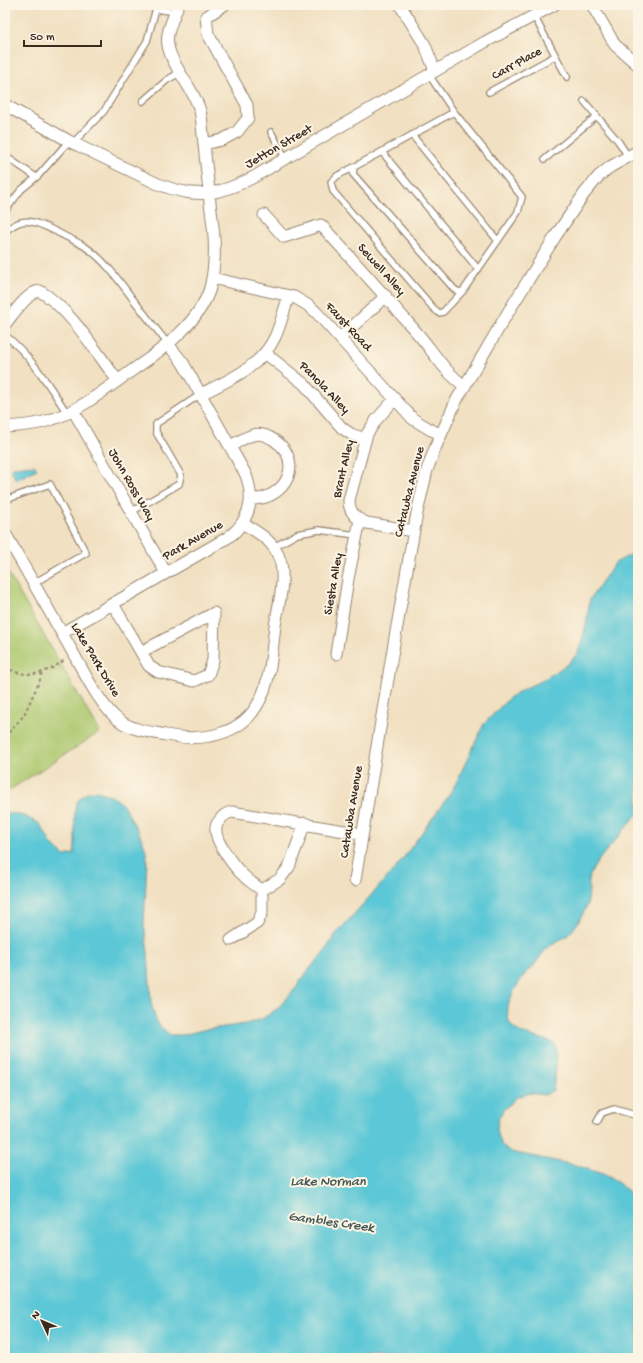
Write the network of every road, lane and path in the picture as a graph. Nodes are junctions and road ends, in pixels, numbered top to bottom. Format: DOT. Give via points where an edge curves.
graph roads {
  1 [pos="8,5"];
  2 [pos="224,5"];
  3 [pos="400,5"];
  4 [pos="554,5"];
  5 [pos="592,5"];
  6 [pos="157,7"];
  7 [pos="177,8"];
  8 [pos="5,9"];
  9 [pos="534,16"];
  10 [pos="555,56"];
  11 [pos="638,65"];
  12 [pos="181,72"];
  13 [pos="432,73"];
  14 [pos="567,77"];
  15 [pos="489,92"];
  16 [pos="143,101"];
  17 [pos="584,101"];
  18 [pos="5,105"];
  19 [pos="454,112"];
  20 [pos="597,116"];
  21 [pos="271,132"];
  22 [pos="412,135"];
  23 [pos="71,142"];
  24 [pos="204,144"];
  25 [pos="638,151"];
  26 [pos="382,152"];
  27 [pos="5,156"];
  28 [pos="628,156"];
  29 [pos="286,159"];
  30 [pos="545,159"];
  31 [pos="354,167"];
  32 [pos="36,177"];
  33 [pos="209,194"];
  34 [pos="5,211"];
  35 [pos="264,215"];
  36 [pos="5,232"];
  37 [pos="498,241"];
  38 [pos="478,269"];
  39 [pos="212,278"];
  40 [pos="463,291"];
  41 [pos="289,296"];
  42 [pos="386,296"];
  43 [pos="5,324"];
  44 [pos="5,335"];
  45 [pos="340,338"];
  46 [pos="168,344"];
  47 [pos="264,353"];
  48 [pos="118,381"];
  49 [pos="465,386"];
  50 [pos="201,394"];
  51 [pos="395,399"];
  52 [pos="70,411"];
  53 [pos="5,427"];
  54 [pos="441,434"];
  55 [pos="365,439"];
  56 [pos="231,446"];
  57 [pos="251,499"];
  58 [pos="5,500"];
  59 [pos="131,512"];
  60 [pos="360,520"];
  61 [pos="242,523"];
  62 [pos="414,531"];
  63 [pos="5,533"];
  64 [pos="357,535"];
  65 [pos="274,547"];
  66 [pos="166,573"];
  67 [pos="34,584"];
  68 [pos="114,604"];
  69 [pos="62,633"];
  70 [pos="141,652"];
  71 [pos="336,654"];
  72 [pos="61,663"];
  73 [pos="5,667"];
  74 [pos="42,672"];
  75 [pos="5,737"];
  76 [pos="305,823"];
  77 [pos="362,834"];
  78 [pos="355,880"];
  79 [pos="262,890"];
  80 [pos="231,940"];
  81 [pos="638,1116"];
  82 [pos="596,1122"];
  1 -- 8 [label="lane"];
  2 -- 24 [label="street" via="206,17 208,34 247,105 248,118 238,132 222,140"];
  3 -- 13 [label="street" via="425,45"];
  4 -- 9 [label="street, Jetton Street"];
  5 -- 11 [label="street" via="615,45"];
  6 -- 7 [label="lane"];
  6 -- 23 [label="lane" via="147,42 104,111"];
  7 -- 12 [label="street" via="168,34 170,53"];
  9 -- 10 [label="lane"];
  9 -- 13 [label="street, Jetton Street"];
  10 -- 14 [label="lane"];
  10 -- 15 [label="lane, Carr Place"];
  12 -- 16 [label="lane" via="167,80"];
  12 -- 24 [label="street" via="200,110"];
  13 -- 19 [label="lane"];
  13 -- 29 [label="street, Jetton Street"];
  17 -- 20 [label="lane"];
  18 -- 23 [label="street, Jetton Street"];
  19 -- 22 [label="lane"];
  19 -- 37 [label="lane" via="522,197 518,212"];
  20 -- 28 [label="lane"];
  20 -- 30 [label="lane"];
  21 -- 29 [label="lane"];
  22 -- 26 [label="lane"];
  22 -- 37 [label="lane"];
  23 -- 32 [label="lane"];
  23 -- 33 [label="street, Jetton Street" via="171,189"];
  24 -- 33 [label="street"];
  25 -- 28 [label="street, Catawba Avenue"];
  26 -- 31 [label="lane"];
  26 -- 38 [label="lane"];
  27 -- 32 [label="lane"];
  28 -- 49 [label="street, Catawba Avenue" via="599,176 584,194 507,314"];
  29 -- 33 [label="street, Jetton Street" via="242,183"];
  31 -- 40 [label="lane" via="353,174 454,289"];
  31 -- 40 [label="lane" via="331,182 333,191 434,309 439,313 443,312"];
  32 -- 34 [label="lane"];
  33 -- 39 [label="street" via="214,239"];
  35 -- 42 [label="street, Sewell Alley" via="284,237 322,225"];
  36 -- 46 [label="lane" via="12,225 32,220 84,247 114,274"];
  37 -- 38 [label="lane"];
  38 -- 40 [label="lane"];
  39 -- 41 [label="street, Faust Road"];
  39 -- 46 [label="street" via="207,295 194,317"];
  41 -- 45 [label="street, Faust Road" via="309,306"];
  41 -- 47 [label="street" via="275,336"];
  42 -- 45 [label="street"];
  42 -- 49 [label="street, Sewell Alley" via="450,374"];
  43 -- 48 [label="street" via="29,296 35,291 40,291 70,316"];
  44 -- 52 [label="lane" via="19,346"];
  45 -- 51 [label="street, Faust Road"];
  46 -- 48 [label="street"];
  46 -- 50 [label="street" via="183,363"];
  47 -- 50 [label="street" via="252,366"];
  47 -- 55 [label="street, Panola Alley" via="304,384 342,428 355,437"];
  48 -- 52 [label="street"];
  49 -- 54 [label="street, Catawba Avenue"];
  50 -- 56 [label="street"];
  50 -- 59 [label="lane" via="156,424 156,432 181,475 179,484"];
  51 -- 54 [label="street, Faust Road" via="420,424"];
  51 -- 55 [label="street, Brant Alley" via="377,418"];
  52 -- 53 [label="street" via="50,420"];
  52 -- 59 [label="street, John Ross Way"];
  54 -- 62 [label="street, Catawba Avenue" via="427,470"];
  55 -- 60 [label="street, Brant Alley" via="349,500 353,514"];
  56 -- 57 [label="street" via="246,475"];
  56 -- 57 [label="street" via="253,435 262,434 279,443 291,462 285,483 277,492 265,498"];
  57 -- 61 [label="street, Park Avenue"];
  58 -- 67 [label="lane" via="50,484 86,553"];
  59 -- 66 [label="street, John Ross Way"];
  60 -- 62 [label="street"];
  60 -- 64 [label="street, Siesta Alley"];
  61 -- 65 [label="street, Lake Park Drive" via="264,536"];
  61 -- 66 [label="street, Park Avenue" via="236,532 227,538"];
  62 -- 77 [label="street, Catawba Avenue"];
  63 -- 67 [label="street, Lake Park Drive"];
  64 -- 65 [label="lane" via="319,530 297,534"];
  64 -- 71 [label="street, Siesta Alley"];
  65 -- 69 [label="street, Lake Park Drive" via="280,561 282,578 268,674 260,700 249,717 218,735 174,737 135,728 119,721 98,695"];
  66 -- 68 [label="street, Park Avenue"];
  67 -- 69 [label="street, Lake Park Drive"];
  68 -- 69 [label="street, Park Avenue"];
  68 -- 70 [label="street"];
  70 -- 70 [label="street" via="149,666 158,672 194,681 208,675 213,660 214,614"];
  72 -- 74 [label="path"];
  73 -- 74 [label="path" via="23,674 34,675"];
  74 -- 75 [label="path" via="24,715"];
  76 -- 77 [label="street"];
  76 -- 79 [label="street" via="289,867 280,879"];
  76 -- 79 [label="street" via="232,812 227,813 218,822 217,836 224,850 244,877"];
  77 -- 78 [label="street, Catawba Avenue"];
  79 -- 80 [label="street" via="262,913 257,923"];
  81 -- 82 [label="lane" via="614,1109 602,1113"];
}
